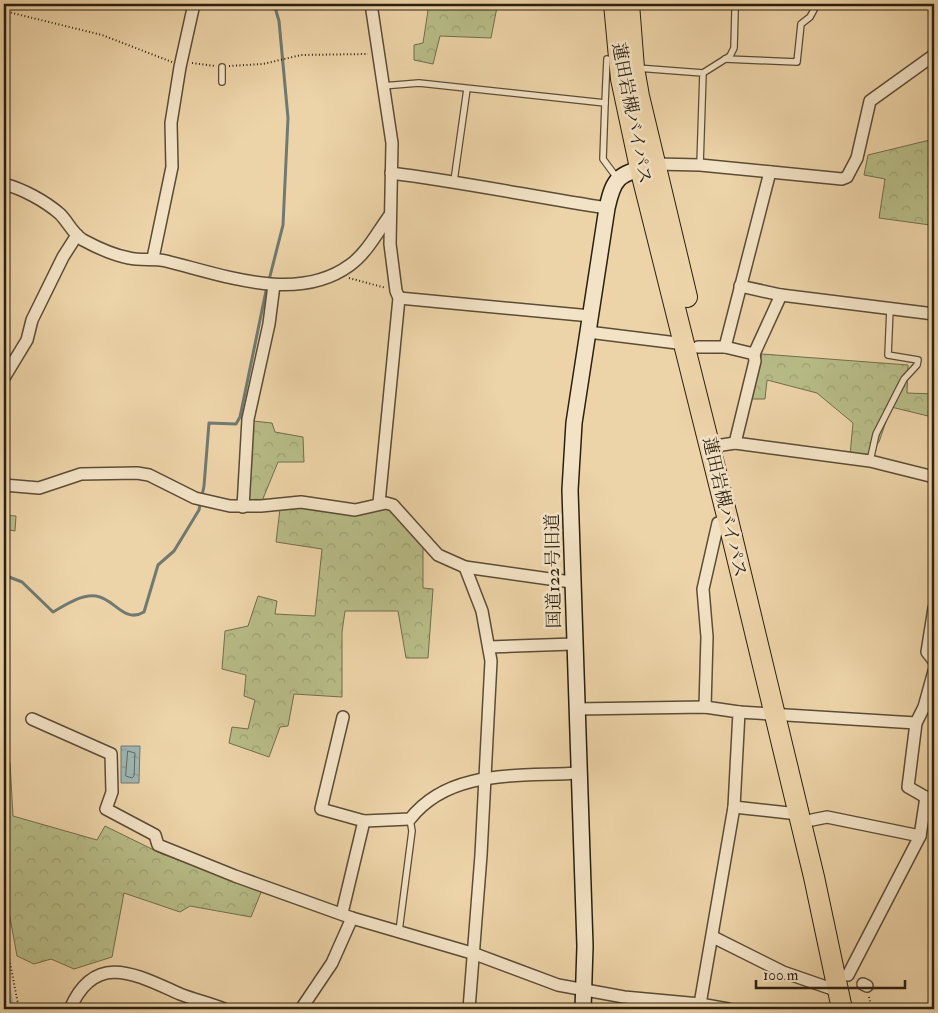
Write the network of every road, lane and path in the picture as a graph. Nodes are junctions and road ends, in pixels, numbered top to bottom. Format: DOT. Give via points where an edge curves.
graph roads {
  1 [pos="194,4"];
  2 [pos="371,4"];
  3 [pos="614,4"];
  4 [pos="629,4"];
  5 [pos="817,4"];
  6 [pos="4,11"];
  7 [pos="735,11"];
  8 [pos="378,54"];
  9 [pos="934,55"];
  10 [pos="607,59"];
  11 [pos="725,59"];
  12 [pos="180,64"];
  13 [pos="222,67"];
  14 [pos="634,68"];
  15 [pos="703,73"];
  16 [pos="222,82"];
  17 [pos="382,86"];
  18 [pos="467,88"];
  19 [pos="605,103"];
  20 [pos="700,165"];
  21 [pos="648,166"];
  22 [pos="770,172"];
  23 [pos="391,173"];
  24 [pos="617,178"];
  25 [pos="454,181"];
  26 [pos="4,184"];
  27 [pos="607,208"];
  28 [pos="390,215"];
  29 [pos="77,235"];
  30 [pos="153,258"];
  31 [pos="335,274"];
  32 [pos="274,285"];
  33 [pos="740,286"];
  34 [pos="398,294"];
  35 [pos="781,295"];
  36 [pos="890,309"];
  37 [pos="934,314"];
  38 [pos="590,316"];
  39 [pos="588,332"];
  40 [pos="692,346"];
  41 [pos="725,348"];
  42 [pos="754,354"];
  43 [pos="4,378"];
  44 [pos="729,444"];
  45 [pos="870,461"];
  46 [pos="934,477"];
  47 [pos="4,485"];
  48 [pos="379,503"];
  49 [pos="243,507"];
  50 [pos="728,520"];
  51 [pos="465,567"];
  52 [pos="571,582"];
  53 [pos="934,608"];
  54 [pos="573,644"];
  55 [pos="489,647"];
  56 [pos="934,661"];
  57 [pos="934,671"];
  58 [pos="705,707"];
  59 [pos="576,709"];
  60 [pos="739,712"];
  61 [pos="781,715"];
  62 [pos="343,716"];
  63 [pos="32,718"];
  64 [pos="916,723"];
  65 [pos="579,773"];
  66 [pos="485,779"];
  67 [pos="930,800"];
  68 [pos="734,807"];
  69 [pos="805,817"];
  70 [pos="410,819"];
  71 [pos="364,821"];
  72 [pos="920,836"];
  73 [pos="347,916"];
  74 [pos="399,931"];
  75 [pos="4,932"];
  76 [pos="713,937"];
  77 [pos="475,954"];
  78 [pos="852,989"];
  79 [pos="583,990"];
  80 [pos="700,1004"];
  81 [pos="198,1006"];
  82 [pos="19,1009"];
  83 [pos="70,1009"];
  84 [pos="224,1009"];
  85 [pos="301,1009"];
  86 [pos="469,1009"];
  87 [pos="583,1009"];
  88 [pos="728,1009"];
  89 [pos="855,1009"];
  90 [pos="872,1009"];
  1 -- 12 [label="street"];
  2 -- 8 [label="street"];
  3 -- 21 [label="highway, 蓮田岩槻バイパス" via="621,79"];
  4 -- 14 [label="highway, 蓮田岩槻バイパス"];
  5 -- 11 [label="lane" via="810,17 801,24 797,62"];
  6 -- 12 [label="path" via="102,35"];
  7 -- 11 [label="lane" via="734,48"];
  8 -- 13 [label="path" via="301,55 263,64"];
  8 -- 17 [label="street"];
  9 -- 22 [label="street" via="870,101 857,158 847,177"];
  10 -- 19 [label="lane"];
  11 -- 15 [label="lane"];
  12 -- 13 [label="path"];
  12 -- 30 [label="street" via="171,123 172,167"];
  13 -- 16 [label="lane"];
  14 -- 15 [label="lane"];
  14 -- 21 [label="highway, 蓮田岩槻バイパス"];
  15 -- 20 [label="lane"];
  17 -- 18 [label="lane" via="419,83"];
  17 -- 23 [label="street" via="392,143"];
  18 -- 19 [label="lane"];
  18 -- 25 [label="lane"];
  19 -- 24 [label="lane" via="603,159"];
  20 -- 21 [label="street"];
  20 -- 22 [label="street"];
  21 -- 24 [label="street"];
  21 -- 40 [label="highway, 蓮田岩槻バイパス"];
  22 -- 33 [label="street"];
  23 -- 25 [label="street"];
  23 -- 28 [label="street"];
  24 -- 27 [label="street, 国道122号旧道"];
  25 -- 27 [label="street"];
  26 -- 29 [label="street" via="43,202 60,214"];
  27 -- 38 [label="street, 国道122号旧道"];
  28 -- 31 [label="street" via="351,265"];
  28 -- 34 [label="street" via="390,244"];
  29 -- 30 [label="street" via="102,249 130,258"];
  29 -- 43 [label="street" via="32,320 27,340"];
  30 -- 32 [label="street"];
  31 -- 32 [label="street"];
  31 -- 34 [label="path"];
  32 -- 49 [label="street" via="269,324 248,419"];
  33 -- 35 [label="street"];
  33 -- 41 [label="street"];
  34 -- 38 [label="street"];
  34 -- 48 [label="street"];
  35 -- 36 [label="street"];
  35 -- 42 [label="street"];
  36 -- 37 [label="street"];
  36 -- 45 [label="lane" via="888,355 918,360 918,365 896,393 876,434"];
  38 -- 39 [label="street, 国道122号旧道"];
  39 -- 40 [label="street"];
  39 -- 52 [label="street, 国道122号旧道" via="571,452"];
  40 -- 41 [label="street"];
  40 -- 44 [label="highway, 蓮田岩槻バイパス"];
  40 -- 50 [label="highway, 蓮田岩槻バイパス"];
  41 -- 42 [label="street"];
  42 -- 44 [label="street" via="755,361"];
  44 -- 45 [label="street"];
  44 -- 61 [label="highway, 蓮田岩槻バイパス"];
  45 -- 46 [label="street"];
  47 -- 49 [label="street" via="39,488 80,474 137,473 149,475 200,500"];
  48 -- 49 [label="street" via="355,510 301,502"];
  48 -- 51 [label="street" via="393,506 438,555"];
  50 -- 58 [label="street" via="718,523 702,590 707,637"];
  50 -- 61 [label="highway, 蓮田岩槻バイパス"];
  51 -- 52 [label="street"];
  51 -- 55 [label="street" via="482,611"];
  52 -- 54 [label="street, 国道122号旧道"];
  53 -- 56 [label="street" via="927,652"];
  54 -- 55 [label="street"];
  54 -- 59 [label="street, 国道122号旧道"];
  55 -- 66 [label="street"];
  57 -- 64 [label="street"];
  58 -- 59 [label="street"];
  58 -- 60 [label="street"];
  59 -- 65 [label="street, 国道122号旧道"];
  60 -- 61 [label="street"];
  60 -- 68 [label="street"];
  61 -- 64 [label="street"];
  61 -- 69 [label="highway, 蓮田岩槻バイパス"];
  62 -- 71 [label="street" via="321,809"];
  63 -- 73 [label="street" via="111,754 112,792 106,809 155,835 158,845"];
  64 -- 67 [label="street" via="908,787"];
  65 -- 66 [label="street"];
  65 -- 79 [label="street, 国道122号旧道" via="585,946"];
  66 -- 70 [label="street" via="467,782 435,795 422,804"];
  66 -- 77 [label="street"];
  67 -- 72 [label="street"];
  68 -- 69 [label="street"];
  68 -- 76 [label="street"];
  69 -- 72 [label="street" via="827,817"];
  69 -- 78 [label="highway, 蓮田岩槻バイパス"];
  70 -- 71 [label="street"];
  70 -- 74 [label="lane" via="412,832"];
  71 -- 73 [label="street"];
  72 -- 78 [label="street"];
  73 -- 74 [label="street"];
  73 -- 85 [label="street" via="332,963"];
  74 -- 77 [label="street"];
  75 -- 82 [label="path"];
  76 -- 78 [label="street" via="783,972"];
  76 -- 80 [label="street"];
  77 -- 79 [label="street" via="558,985"];
  77 -- 86 [label="street"];
  78 -- 89 [label="highway, 蓮田岩槻バイパス"];
  78 -- 90 [label="path"];
  79 -- 80 [label="street"];
  79 -- 87 [label="street, 国道122号旧道"];
  80 -- 88 [label="street"];
  81 -- 83 [label="street" via="131,973 108,972 87,982 75,996"];
  81 -- 84 [label="street"];
}
